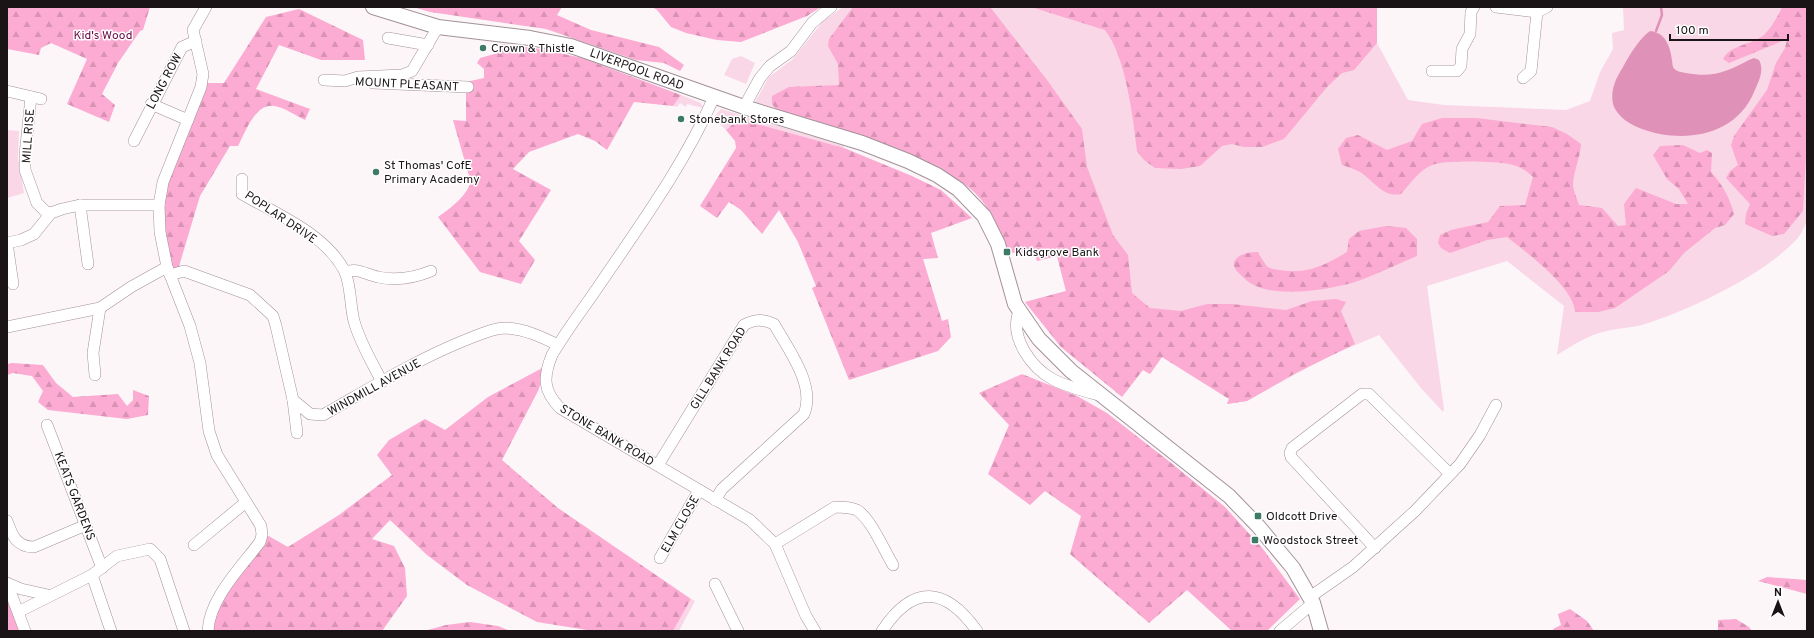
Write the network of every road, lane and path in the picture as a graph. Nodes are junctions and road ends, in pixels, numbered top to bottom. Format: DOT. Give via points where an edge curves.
graph roads {
  1 [pos="206,7"];
  2 [pos="373,7"];
  3 [pos="831,7"];
  4 [pos="1474,7"];
  5 [pos="1496,7"];
  6 [pos="1542,9"];
  7 [pos="438,27"];
  8 [pos="388,38"];
  9 [pos="196,41"];
  10 [pos="428,45"];
  11 [pos="1432,71"];
  12 [pos="1523,78"];
  13 [pos="324,80"];
  14 [pos="346,81"];
  15 [pos="468,87"];
  16 [pos="7,90"];
  17 [pos="714,97"];
  18 [pos="151,104"];
  19 [pos="744,107"];
  20 [pos="188,120"];
  21 [pos="134,141"];
  22 [pos="242,179"];
  23 [pos="80,205"];
  24 [pos="159,205"];
  25 [pos="51,213"];
  26 [pos="84,257"];
  27 [pos="168,271"];
  28 [pos="431,271"];
  29 [pos="345,272"];
  30 [pos="10,278"];
  31 [pos="100,308"];
  32 [pos="1019,311"];
  33 [pos="7,327"];
  34 [pos="558,345"];
  35 [pos="92,371"];
  36 [pos="382,382"];
  37 [pos="1105,397"];
  38 [pos="292,400"];
  39 [pos="1496,405"];
  40 [pos="47,425"];
  41 [pos="297,433"];
  42 [pos="658,465"];
  43 [pos="1450,474"];
  44 [pos="699,490"];
  45 [pos="714,500"];
  46 [pos="246,502"];
  47 [pos="7,521"];
  48 [pos="86,525"];
  49 [pos="775,544"];
  50 [pos="194,545"];
  51 [pos="1375,548"];
  52 [pos="660,558"];
  53 [pos="893,564"];
  54 [pos="102,568"];
  55 [pos="92,575"];
  56 [pos="7,583"];
  57 [pos="715,584"];
  58 [pos="48,595"];
  59 [pos="1312,600"];
  60 [pos="18,612"];
  61 [pos="25,631"];
  62 [pos="111,631"];
  63 [pos="184,631"];
  64 [pos="208,631"];
  65 [pos="738,631"];
  66 [pos="815,631"];
  67 [pos="882,631"];
  68 [pos="977,631"];
  69 [pos="1280,631"];
  70 [pos="1321,631"];
  1 -- 9 [label="street" via="194,30"];
  2 -- 7 [label="main road, LIVERPOOL ROAD"];
  3 -- 19 [label="street" via="812,23 790,51 770,66 760,78"];
  4 -- 11 [label="street" via="1471,12 1470,34 1462,49 1461,66 1457,71"];
  5 -- 6 [label="street"];
  6 -- 12 [label="street" via="1531,71"];
  7 -- 10 [label="street, MOUNT PLEASANT"];
  7 -- 17 [label="main road, LIVERPOOL ROAD" via="530,38 571,46"];
  8 -- 10 [label="street"];
  9 -- 18 [label="street, LONG ROW" via="182,47"];
  9 -- 20 [label="street" via="203,74 201,87"];
  10 -- 14 [label="street, MOUNT PLEASANT" via="412,71 402,75 358,77"];
  13 -- 14 [label="street, MOUNT PLEASANT"];
  14 -- 15 [label="street, MOUNT PLEASANT"];
  16 -- 25 [label="street, MILL RISE" via="36,98 25,156 25,170 37,203 46,212"];
  17 -- 19 [label="main road, LIVERPOOL ROAD"];
  17 -- 34 [label="street, STONE BANK ROAD" via="676,170"];
  18 -- 20 [label="street"];
  18 -- 21 [label="street, LONG ROW"];
  19 -- 32 [label="main road, LIVERPOOL ROAD" via="862,143 908,161 958,189 984,216 991,228"];
  20 -- 24 [label="street" via="163,182"];
  22 -- 29 [label="street, POPLAR DRIVE" via="242,194 318,241 336,257"];
  23 -- 24 [label="street"];
  23 -- 25 [label="street"];
  23 -- 26 [label="street"];
  24 -- 27 [label="street" via="160,232"];
  25 -- 30 [label="street" via="34,234 7,243"];
  27 -- 31 [label="street" via="137,283"];
  27 -- 38 [label="street" via="184,271 250,295 266,308 273,316 276,326"];
  27 -- 46 [label="street" via="190,326 200,363 209,431 217,455"];
  28 -- 29 [label="street" via="413,278 398,279 378,277 358,269"];
  29 -- 36 [label="street, POPLAR DRIVE" via="358,334"];
  31 -- 33 [label="street"];
  31 -- 35 [label="street"];
  32 -- 37 [label="main road" via="1056,358"];
  32 -- 37 [label="street" via="1016,322 1019,338 1025,352 1042,371 1054,380"];
  34 -- 36 [label="street, WINDMILL AVENUE" via="538,335 522,331 505,328 490,331 437,352"];
  34 -- 42 [label="street, STONE BANK ROAD" via="545,376 546,388 551,399 560,408"];
  36 -- 38 [label="street, WINDMILL AVENUE" via="323,415 310,414"];
  37 -- 59 [label="main road" via="1229,496 1282,552"];
  38 -- 41 [label="street"];
  39 -- 43 [label="street" via="1480,435"];
  40 -- 48 [label="street, KEATS GARDENS"];
  42 -- 44 [label="street, STONE BANK ROAD"];
  42 -- 45 [label="street, GILL BANK ROAD" via="744,325 753,320 764,320 774,324 804,379 808,404 804,414 722,489"];
  43 -- 51 [label="street"];
  43 -- 51 [label="street" via="1369,394 1362,394 1292,448 1291,457"];
  44 -- 45 [label="street, STONE BANK ROAD"];
  44 -- 52 [label="street, ELM CLOSE"];
  45 -- 49 [label="street, STONE BANK ROAD" via="750,520"];
  46 -- 50 [label="street"];
  46 -- 64 [label="street" via="261,526 260,542 211,610"];
  47 -- 48 [label="street" via="13,537 26,547 34,547"];
  48 -- 54 [label="street, KEATS GARDENS"];
  49 -- 53 [label="street" via="835,507 847,507 857,510 864,517"];
  49 -- 66 [label="street, STONE BANK ROAD"];
  51 -- 59 [label="street"];
  54 -- 55 [label="street"];
  54 -- 63 [label="street" via="117,556 143,549 154,552 160,559"];
  55 -- 58 [label="street"];
  55 -- 62 [label="street"];
  56 -- 58 [label="street"];
  56 -- 60 [label="street"];
  57 -- 65 [label="street"];
  58 -- 60 [label="street"];
  59 -- 69 [label="street"];
  59 -- 70 [label="main road"];
  60 -- 61 [label="street"];
  67 -- 68 [label="street" via="900,607 914,598 927,596 958,609"];
}
